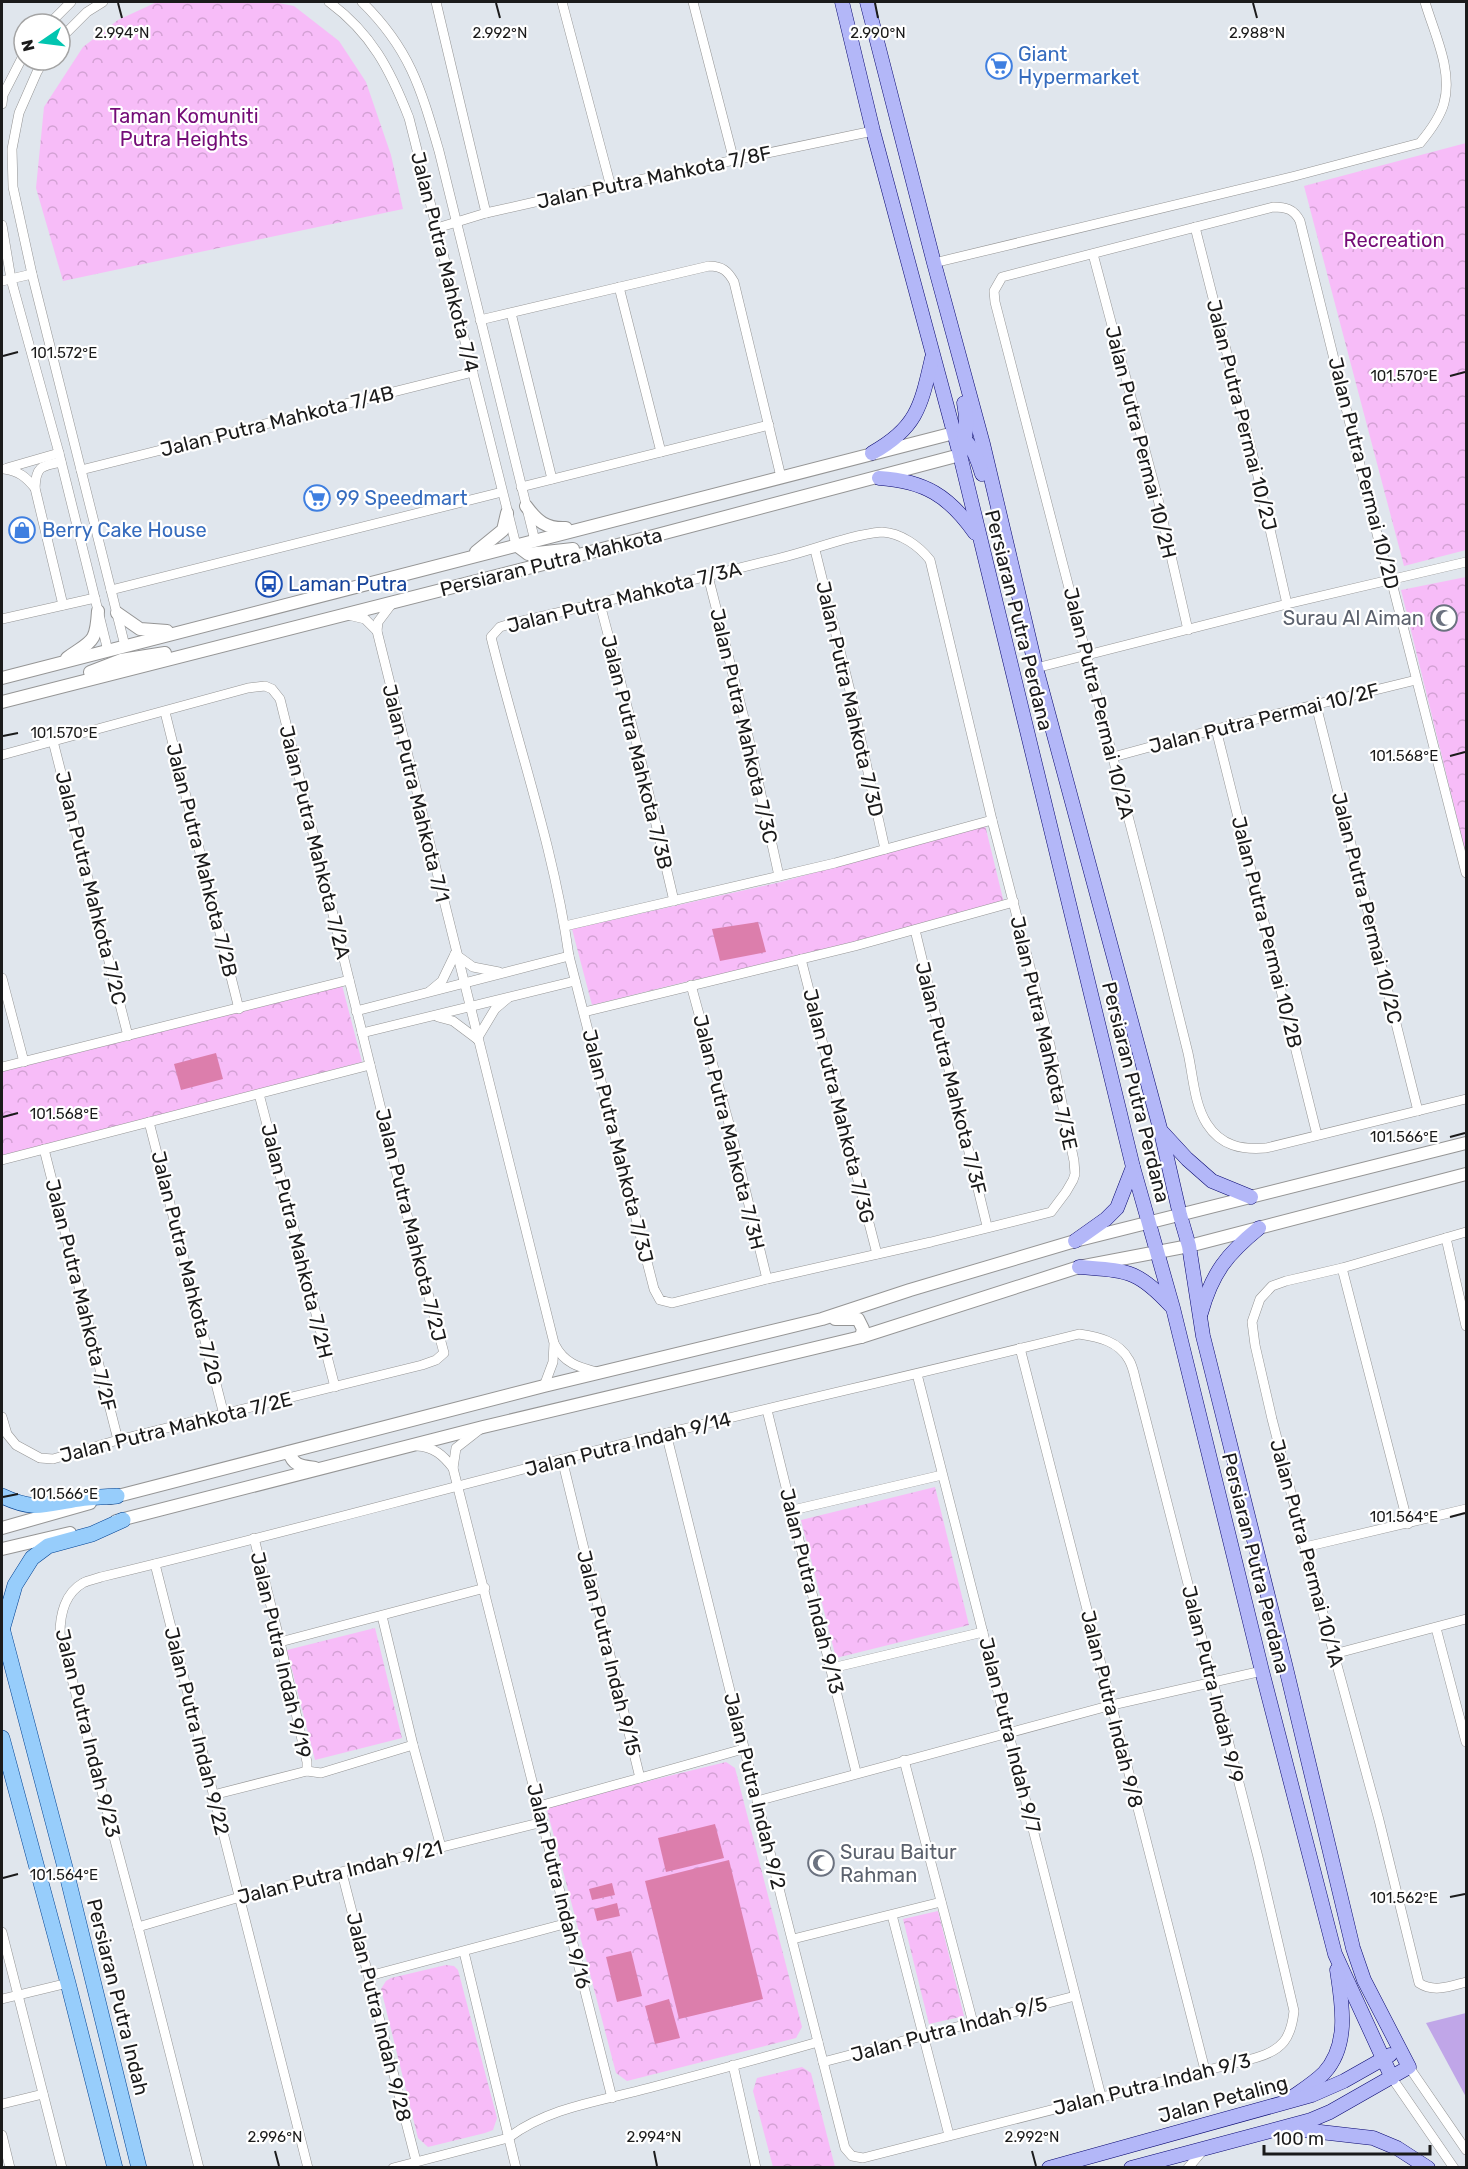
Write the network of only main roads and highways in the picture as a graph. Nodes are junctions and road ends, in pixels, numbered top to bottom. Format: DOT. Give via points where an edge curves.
graph roads {
  1 [pos="842,2"];
  2 [pos="867,2"];
  3 [pos="933,355"];
  4 [pos="963,368"];
  5 [pos="960,437"];
  6 [pos="872,453"];
  7 [pos="879,478"];
  8 [pos="996,497"];
  9 [pos="979,540"];
  10 [pos="1161,1132"];
  11 [pos="1133,1167"];
  12 [pos="1251,1197"];
  13 [pos="1259,1228"];
  14 [pos="1075,1242"];
  15 [pos="1079,1267"];
  16 [pos="1173,1308"];
  17 [pos="1203,1336"];
  18 [pos="2,1496"];
  19 [pos="117,1496"];
  20 [pos="123,1520"];
  21 [pos="2,1629"];
  22 [pos="2,1738"];
  23 [pos="35,1751"];
  24 [pos="7,1756"];
  25 [pos="39,1875"];
  26 [pos="67,1875"];
  27 [pos="1335,1954"];
  28 [pos="1399,2049"];
  29 [pos="1382,2060"];
  30 [pos="1392,2078"];
  31 [pos="1277,2106"];
  32 [pos="1282,2128"];
  33 [pos="115,2168"];
  34 [pos="139,2168"];
  35 [pos="1048,2168"];
  36 [pos="1131,2168"];
  37 [pos="1428,2168"];
  1 -- 3 [label="main road, Persiaran Putra Perdana"];
  2 -- 4 [label="main road, Persiaran Putra Perdana"];
  3 -- 5 [label="main road, Persiaran Putra Perdana"];
  3 -- 6 [label="main road" via="912,420 892,442"];
  4 -- 5 [label="main road" via="967,416"];
  4 -- 8 [label="main road, Persiaran Putra Perdana"];
  5 -- 8 [label="main road" via="978,460 985,483"];
  5 -- 9 [label="main road, Persiaran Putra Perdana" via="960,455"];
  7 -- 9 [label="main road" via="897,479 938,493 960,512"];
  8 -- 10 [label="main road, Persiaran Putra Perdana" via="1036,668"];
  9 -- 11 [label="main road, Persiaran Putra Perdana"];
  10 -- 12 [label="main road" via="1212,1181"];
  10 -- 17 [label="main road, Persiaran Putra Perdana" via="1189,1246"];
  11 -- 14 [label="main road" via="1117,1208"];
  11 -- 16 [label="main road, Persiaran Putra Perdana"];
  13 -- 17 [label="main road" via="1231,1252 1214,1278 1201,1315"];
  15 -- 16 [label="main road" via="1122,1270 1141,1278"];
  16 -- 27 [label="main road, Persiaran Putra Perdana"];
  17 -- 28 [label="main road, Persiaran Putra Perdana" via="1353,1948 1364,1980"];
  18 -- 19 [label="main road" via="24,1506 40,1507 81,1498"];
  20 -- 21 [label="main road" via="92,1534 48,1546 32,1558 15,1585"];
  21 -- 23 [label="main road, Persiaran Putra Indah"];
  22 -- 24 [label="main road"];
  23 -- 24 [label="main road" via="42,1801 37,1809 26,1803 18,1773"];
  23 -- 26 [label="main road, Persiaran Putra Indah"];
  24 -- 25 [label="main road"];
  25 -- 26 [label="main road" via="36,1834 42,1828 50,1834"];
  25 -- 33 [label="main road"];
  26 -- 34 [label="main road, Persiaran Putra Indah"];
  27 -- 29 [label="main road, Persiaran Putra Perdana"];
  27 -- 31 [label="main road" via="1342,2025 1335,2058 1310,2085"];
  28 -- 29 [label="main road, Jalan Petaling"];
  28 -- 30 [label="main road, Persiaran Putra Perdana" via="1409,2067"];
  29 -- 30 [label="main road, Persiaran Putra Perdana"];
  29 -- 31 [label="main road, Jalan Petaling" via="1344,2081"];
  30 -- 32 [label="main road" via="1330,2112"];
  31 -- 35 [label="main road, Jalan Petaling"];
  32 -- 36 [label="main road"];
  32 -- 37 [label="main road" via="1373,2138"];
}
